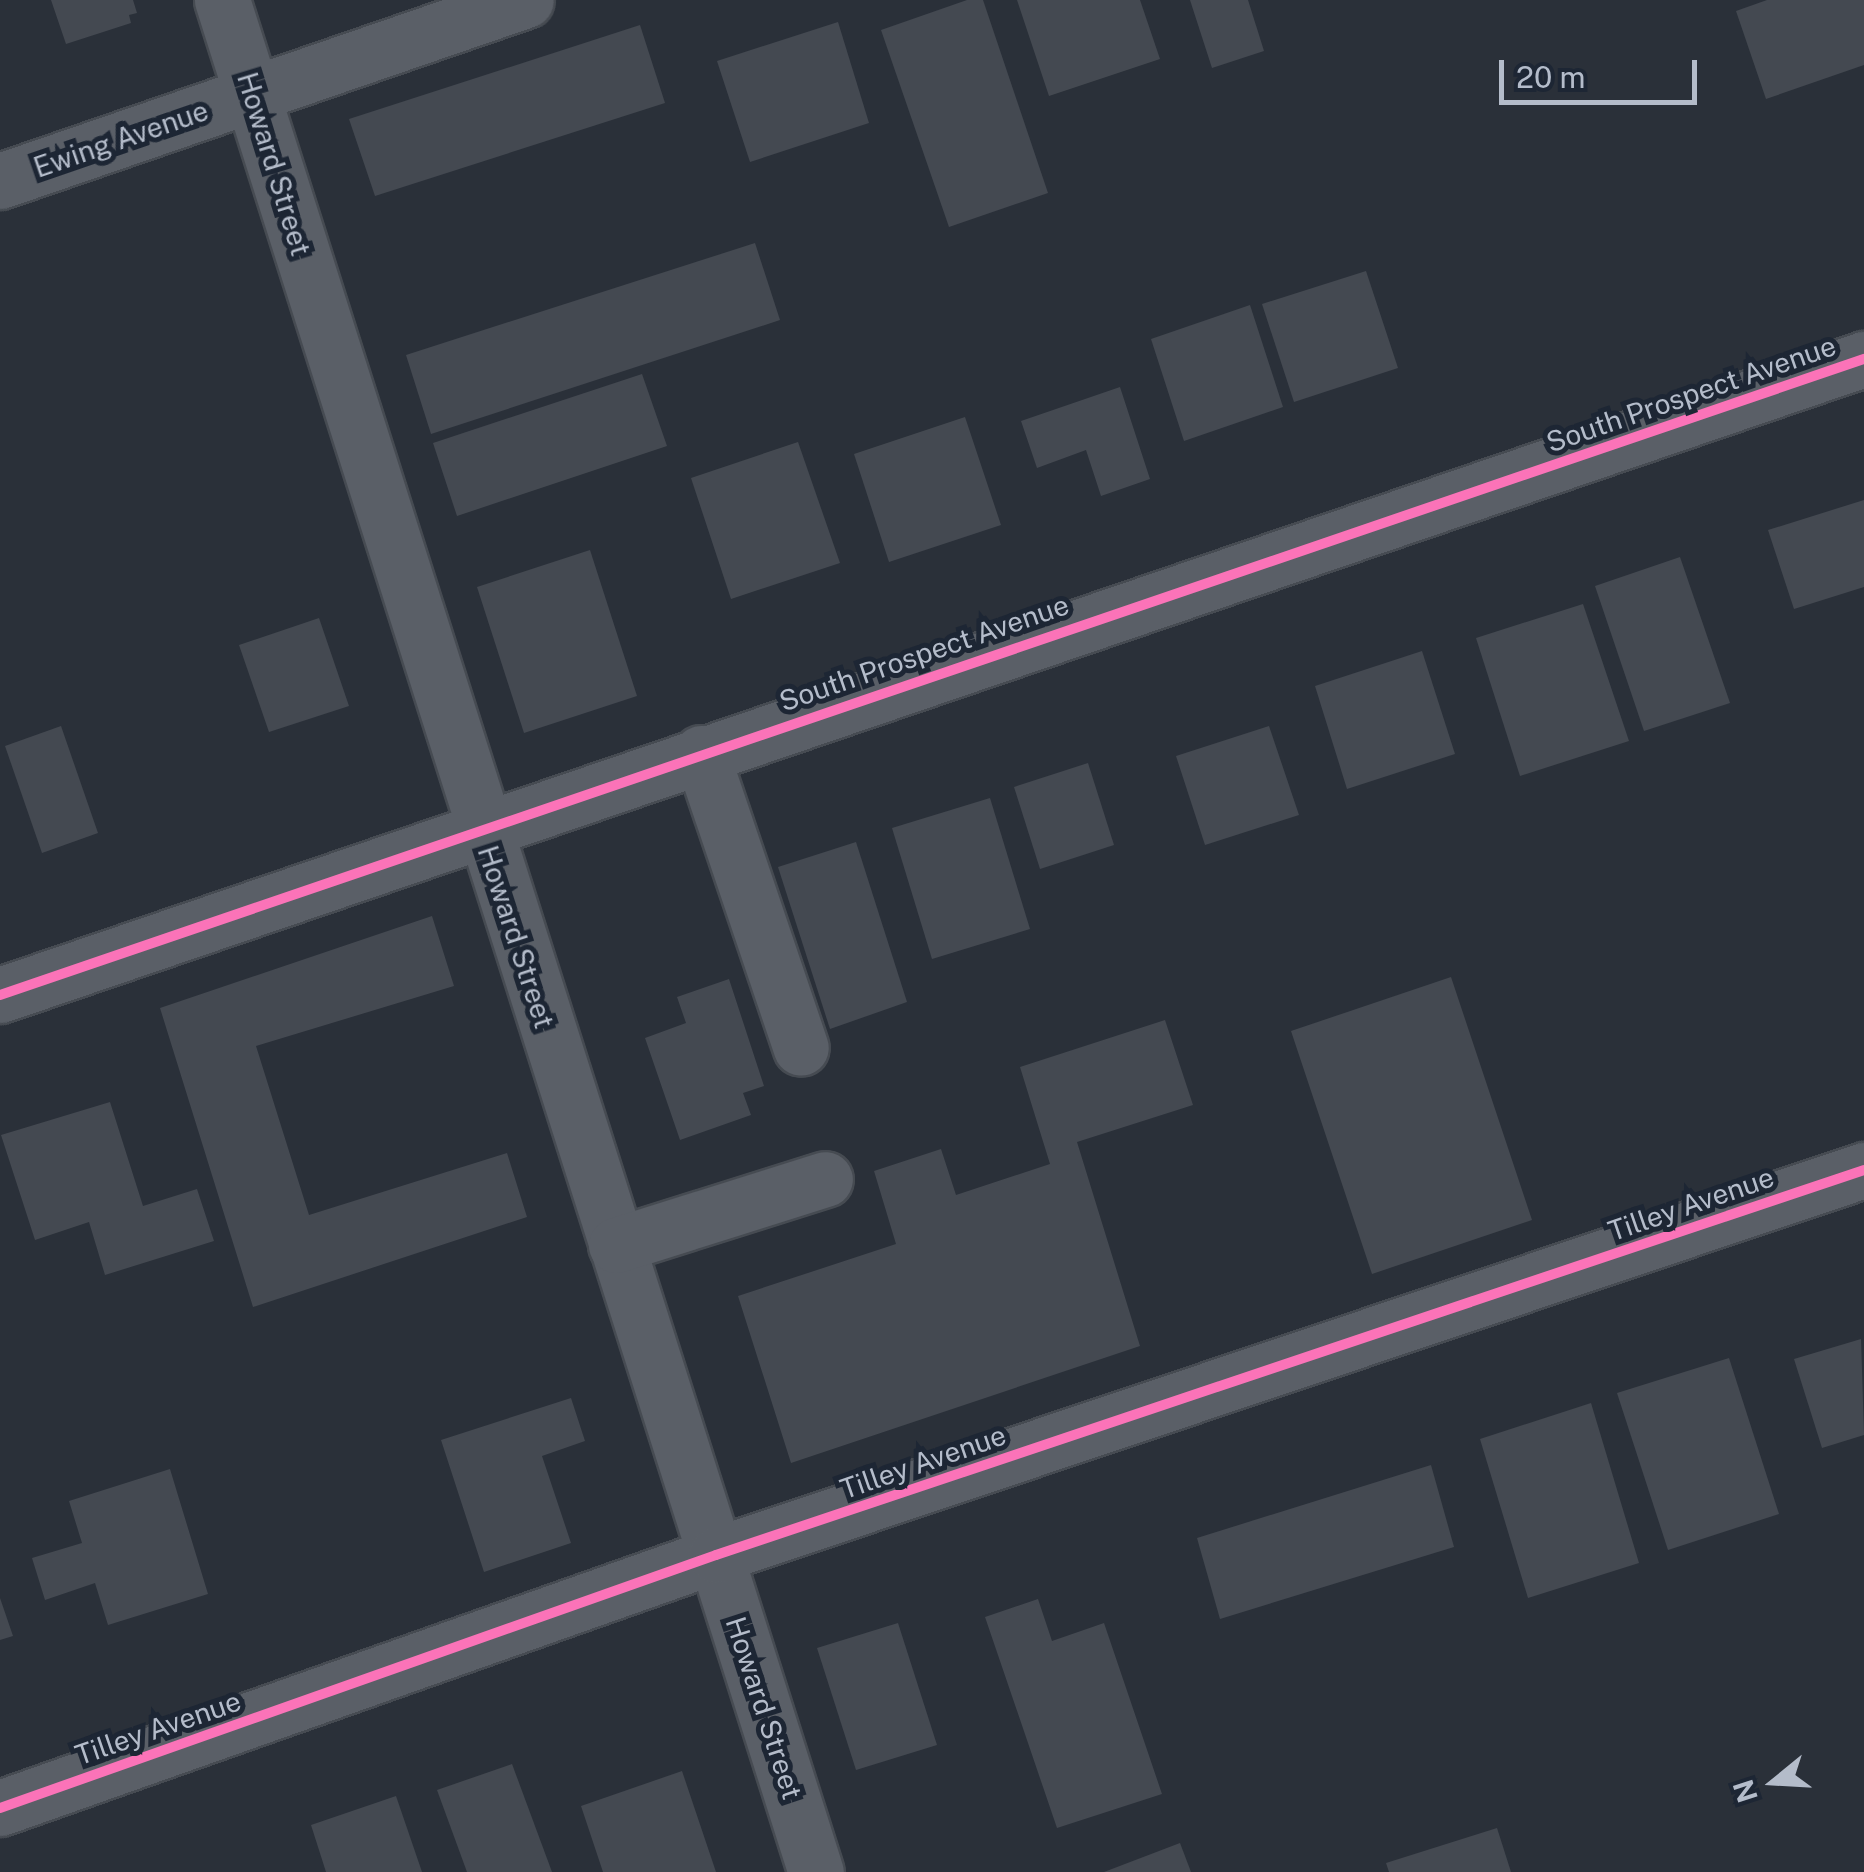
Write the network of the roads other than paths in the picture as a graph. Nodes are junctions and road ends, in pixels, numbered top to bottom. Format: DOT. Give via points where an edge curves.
graph roads {
  1 [pos="222,0"];
  2 [pos="526,0"];
  3 [pos="252,92"];
  4 [pos="0,182"];
  5 [pos="1864,359"];
  6 [pos="701,752"];
  7 [pos="481,827"];
  8 [pos="0,995"];
  9 [pos="800,1048"];
  10 [pos="1864,1170"];
  11 [pos="825,1179"];
  12 [pos="616,1245"];
  13 [pos="716,1555"];
  14 [pos="0,1808"];
  15 [pos="816,1872"];
  1 -- 3 [label="street, Howard Street"];
  2 -- 3 [label="street, Ewing Avenue"];
  3 -- 4 [label="street, Ewing Avenue"];
  3 -- 7 [label="street, Howard Street"];
  5 -- 6 [label="street, South Prospect Avenue"];
  6 -- 7 [label="street, South Prospect Avenue"];
  6 -- 9 [label="street"];
  7 -- 8 [label="street, South Prospect Avenue"];
  7 -- 12 [label="street, Howard Street"];
  10 -- 13 [label="street, Tilley Avenue"];
  11 -- 12 [label="street"];
  12 -- 13 [label="street, Howard Street"];
  13 -- 14 [label="street, Tilley Avenue"];
  13 -- 15 [label="street, Howard Street"];
}
